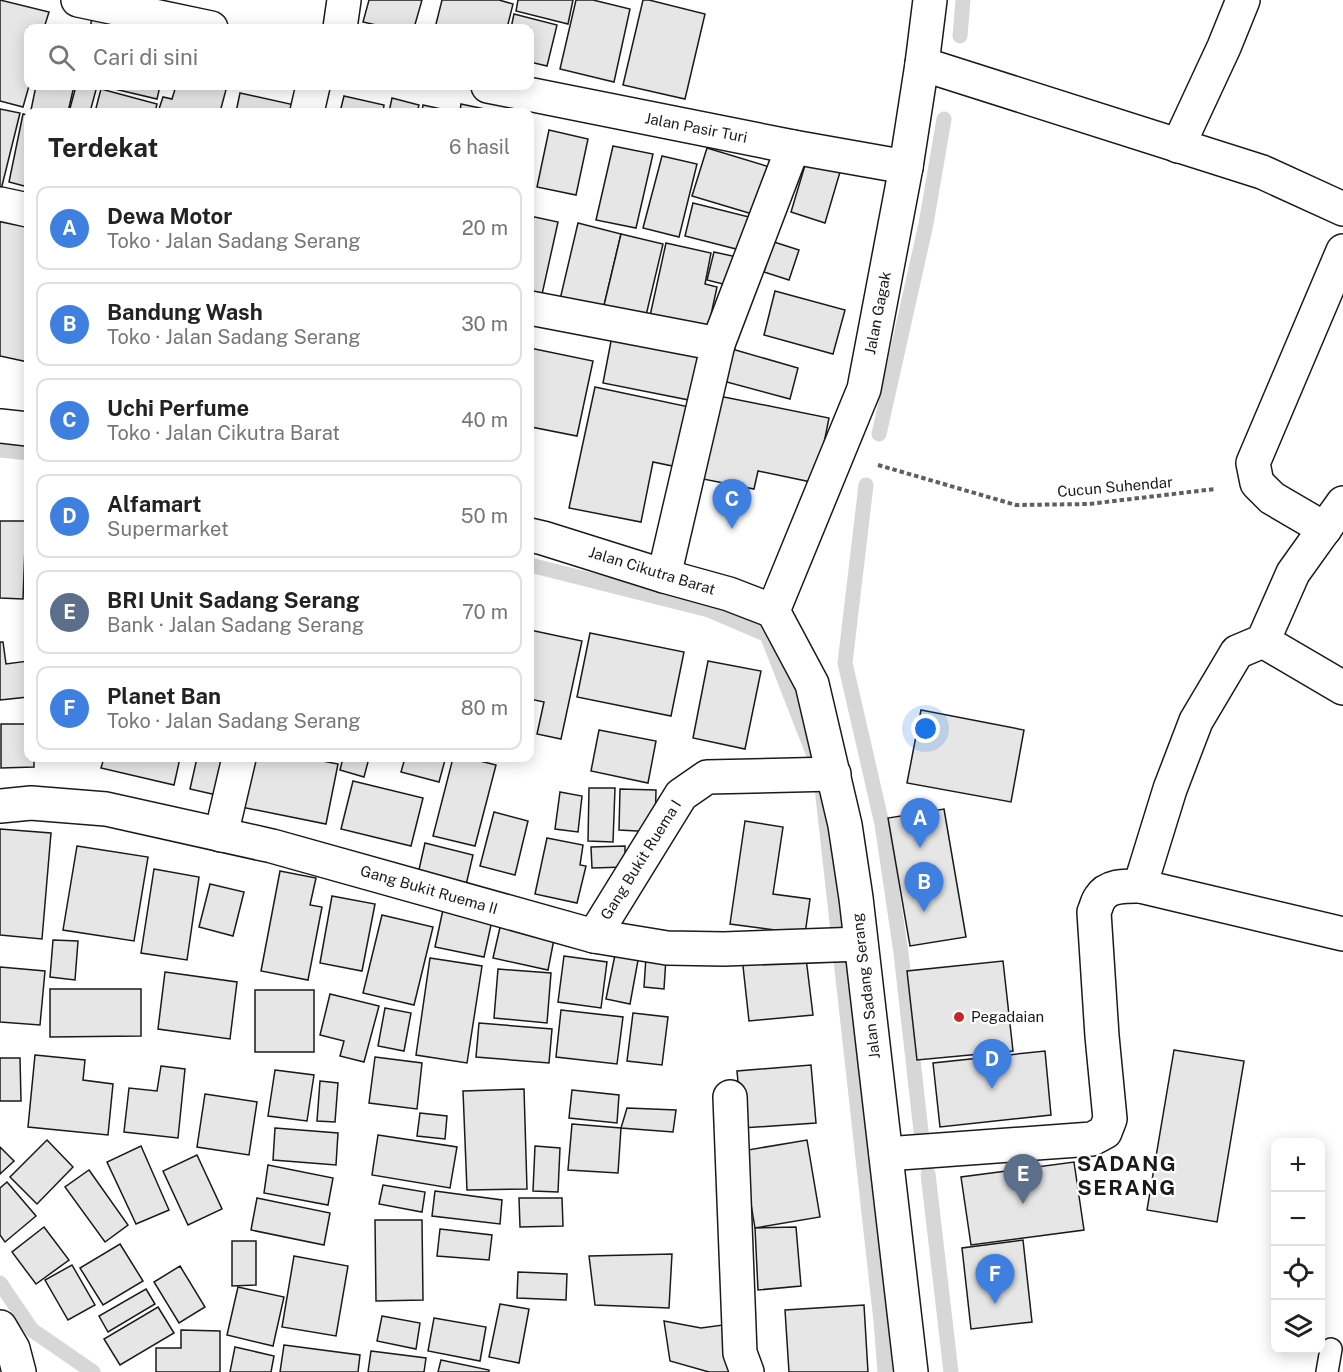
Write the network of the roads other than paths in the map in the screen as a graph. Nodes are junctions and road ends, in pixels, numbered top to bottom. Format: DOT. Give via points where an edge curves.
graph roads {
  1 [pos="78,0"];
  2 [pos="344,0"];
  3 [pos="930,0"];
  4 [pos="1243,0"];
  5 [pos="192,24"];
  6 [pos="341,24"];
  7 [pos="922,64"];
  8 [pos="312,90"];
  9 [pos="508,90"];
  10 [pos="308,108"];
  11 [pos="1178,146"];
  12 [pos="793,147"];
  13 [pos="906,167"];
  14 [pos="0,204"];
  15 [pos="24,209"];
  16 [pos="1343,209"];
  17 [pos="1343,251"];
  18 [pos="534,309"];
  19 [pos="718,344"];
  20 [pos="0,426"];
  21 [pos="24,429"];
  22 [pos="1334,516"];
  23 [pos="534,536"];
  24 [pos="664,576"];
  25 [pos="773,611"];
  26 [pos="1263,641"];
  27 [pos="1343,688"];
  28 [pos="238,762"];
  29 [pos="834,774"];
  30 [pos="0,806"];
  31 [pos="221,835"];
  32 [pos="1140,886"];
  33 [pos="1343,934"];
  34 [pos="594,936"];
  35 [pos="861,944"];
  36 [pos="730,1097"];
  37 [pos="886,1154"];
  38 [pos="0,1327"];
  39 [pos="1331,1349"];
  40 [pos="18,1372"];
  41 [pos="747,1372"];
  42 [pos="911,1372"];
  43 [pos="1327,1372"];
  1 -- 5 [label="street"];
  2 -- 6 [label="street"];
  3 -- 7 [label="street, Jalan Gagak"];
  4 -- 11 [label="street"];
  7 -- 11 [label="street"];
  7 -- 13 [label="street, Jalan Gagak"];
  8 -- 10 [label="street"];
  9 -- 12 [label="street, Jalan Pasir Turi"];
  11 -- 16 [label="street" via="1262,172"];
  12 -- 13 [label="street, Jalan Pasir Turi"];
  12 -- 19 [label="street"];
  13 -- 25 [label="street, Jalan Gagak" via="864,388"];
  14 -- 15 [label="street"];
  17 -- 22 [label="street" via="1253,463 1257,483 1272,498"];
  18 -- 19 [label="street"];
  19 -- 24 [label="street"];
  20 -- 21 [label="street"];
  22 -- 26 [label="street" via="1293,573"];
  23 -- 24 [label="street, Jalan Cikutra Barat"];
  24 -- 25 [label="street, Jalan Cikutra Barat"];
  25 -- 29 [label="street, Jalan Sadang Serang" via="812,684"];
  26 -- 27 [label="street"];
  26 -- 32 [label="street" via="1237,652 1196,721"];
  28 -- 31 [label="street"];
  29 -- 34 [label="street, Gang Bukit Ruema I" via="707,777 681,795"];
  29 -- 35 [label="street, Jalan Sadang Serang"];
  30 -- 31 [label="street, Gang Bukit Ruema II" via="31,803 106,809"];
  31 -- 34 [label="street, Gang Bukit Ruema II"];
  32 -- 33 [label="street"];
  32 -- 37 [label="street" via="1109,890 1094,912 1110,1119 1105,1132 1092,1139"];
  34 -- 35 [label="street, Gang Bukit Ruema II" via="667,948"];
  35 -- 37 [label="street, Jalan Sadang Serang"];
  36 -- 41 [label="street" via="740,1353"];
  37 -- 42 [label="street, Jalan Sadang Serang"];
  38 -- 40 [label="street" via="13,1349"];
  39 -- 43 [label="lane"];
}
